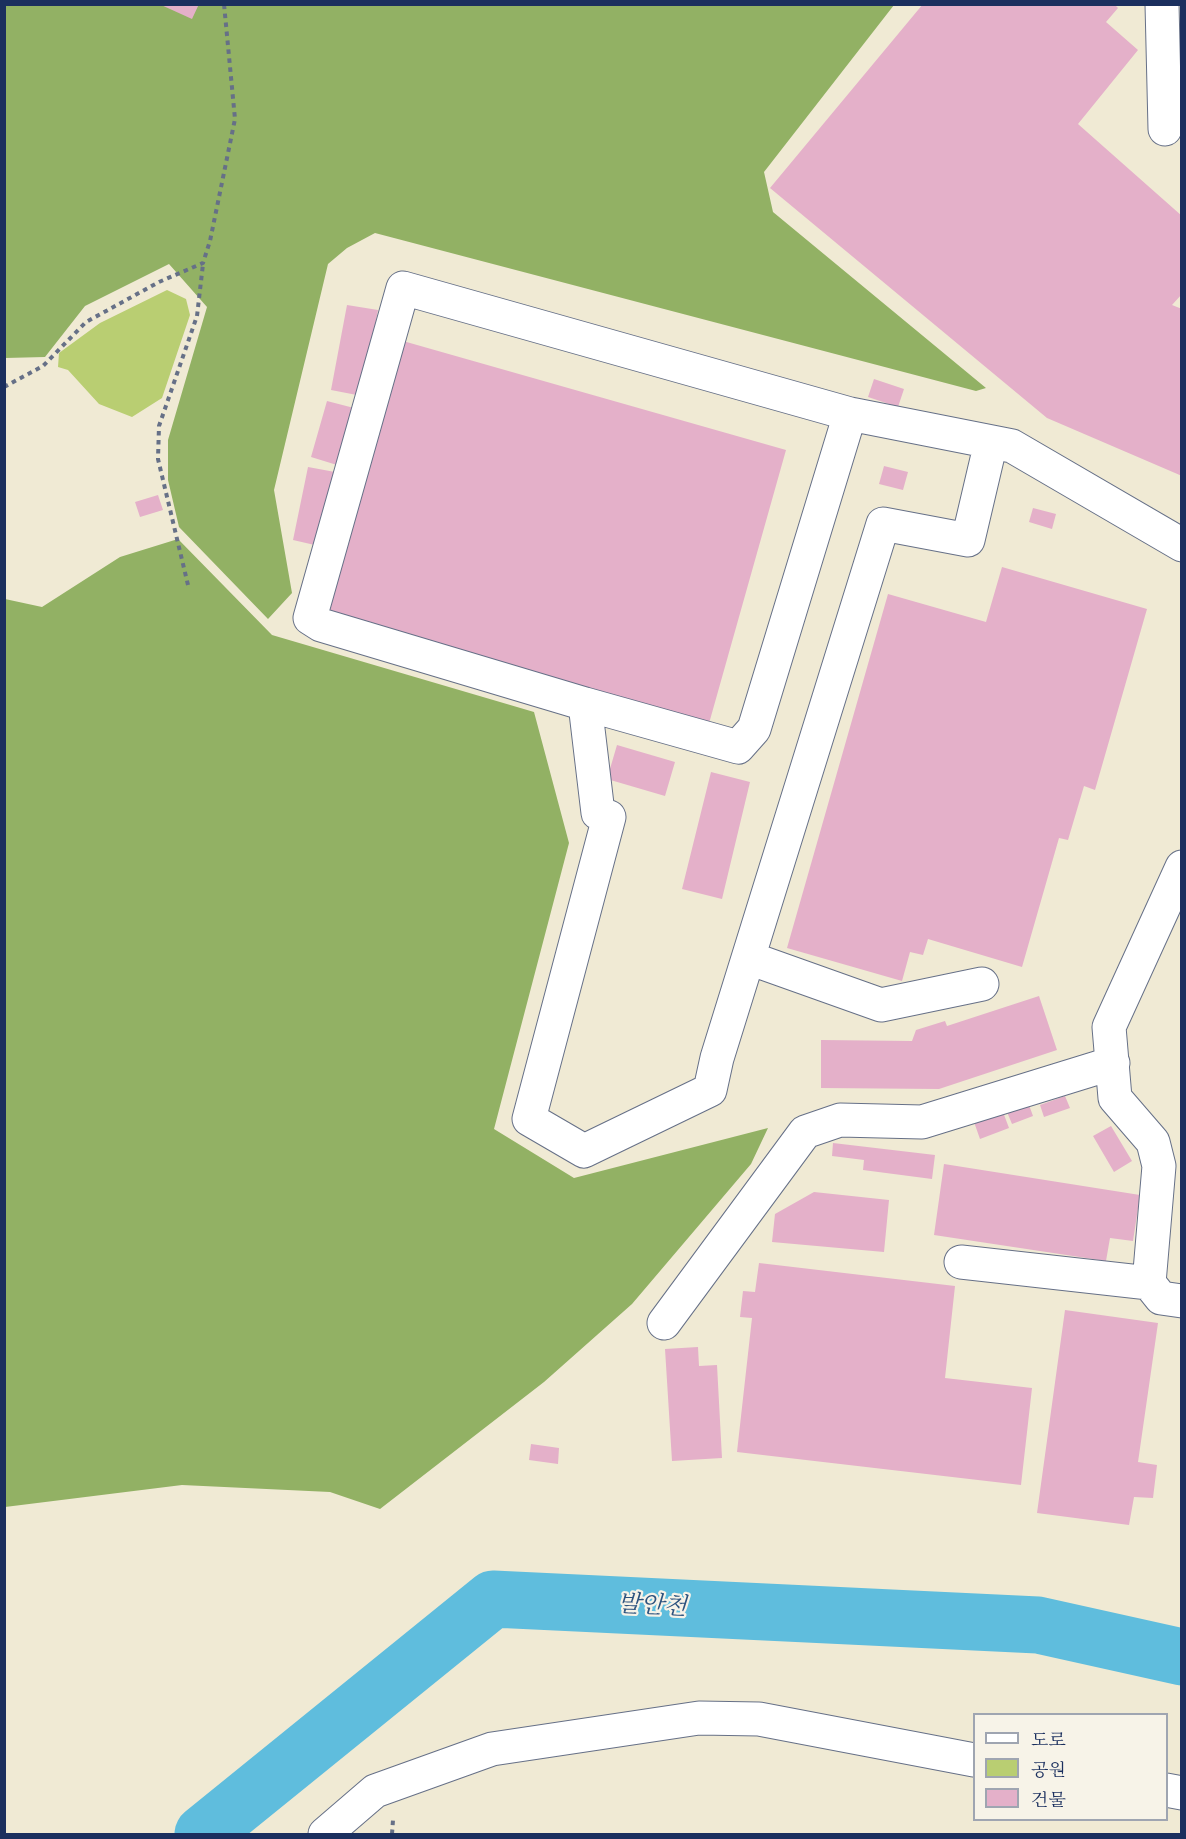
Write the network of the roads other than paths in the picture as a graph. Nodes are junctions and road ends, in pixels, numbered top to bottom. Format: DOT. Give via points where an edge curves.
graph roads {
  1 [pos="1162,4"];
  2 [pos="1165,129"];
  3 [pos="850,414"];
  4 [pos="991,442"];
  5 [pos="1182,545"];
  6 [pos="585,704"];
  7 [pos="1182,867"];
  8 [pos="749,958"];
  9 [pos="982,984"];
  10 [pos="1113,1063"];
  11 [pos="962,1262"];
  12 [pos="1149,1283"];
  13 [pos="1182,1301"];
  14 [pos="664,1323"];
  15 [pos="973,1760"];
  16 [pos="325,1834"];
  1 -- 2 [label="lane"];
  3 -- 4 [label="lane"];
  3 -- 6 [label="lane" via="754,729 738,747"];
  3 -- 6 [label="lane" via="403,288 310,618 321,625"];
  4 -- 5 [label="lane" via="1012,446"];
  4 -- 8 [label="lane" via="968,540 883,524"];
  6 -- 8 [label="lane" via="598,813 609,817 529,1119 584,1150 710,1090"];
  7 -- 10 [label="lane" via="1109,1027"];
  8 -- 9 [label="lane" via="881,1005"];
  10 -- 12 [label="lane" via="1115,1098 1153,1142 1159,1166"];
  10 -- 14 [label="lane" via="922,1122 840,1119 805,1132"];
  11 -- 12 [label="lane"];
  12 -- 13 [label="lane" via="1161,1298"];
  15 -- 16 [label="lane" via="759,1719 699,1718 492,1749 375,1791"];
}
